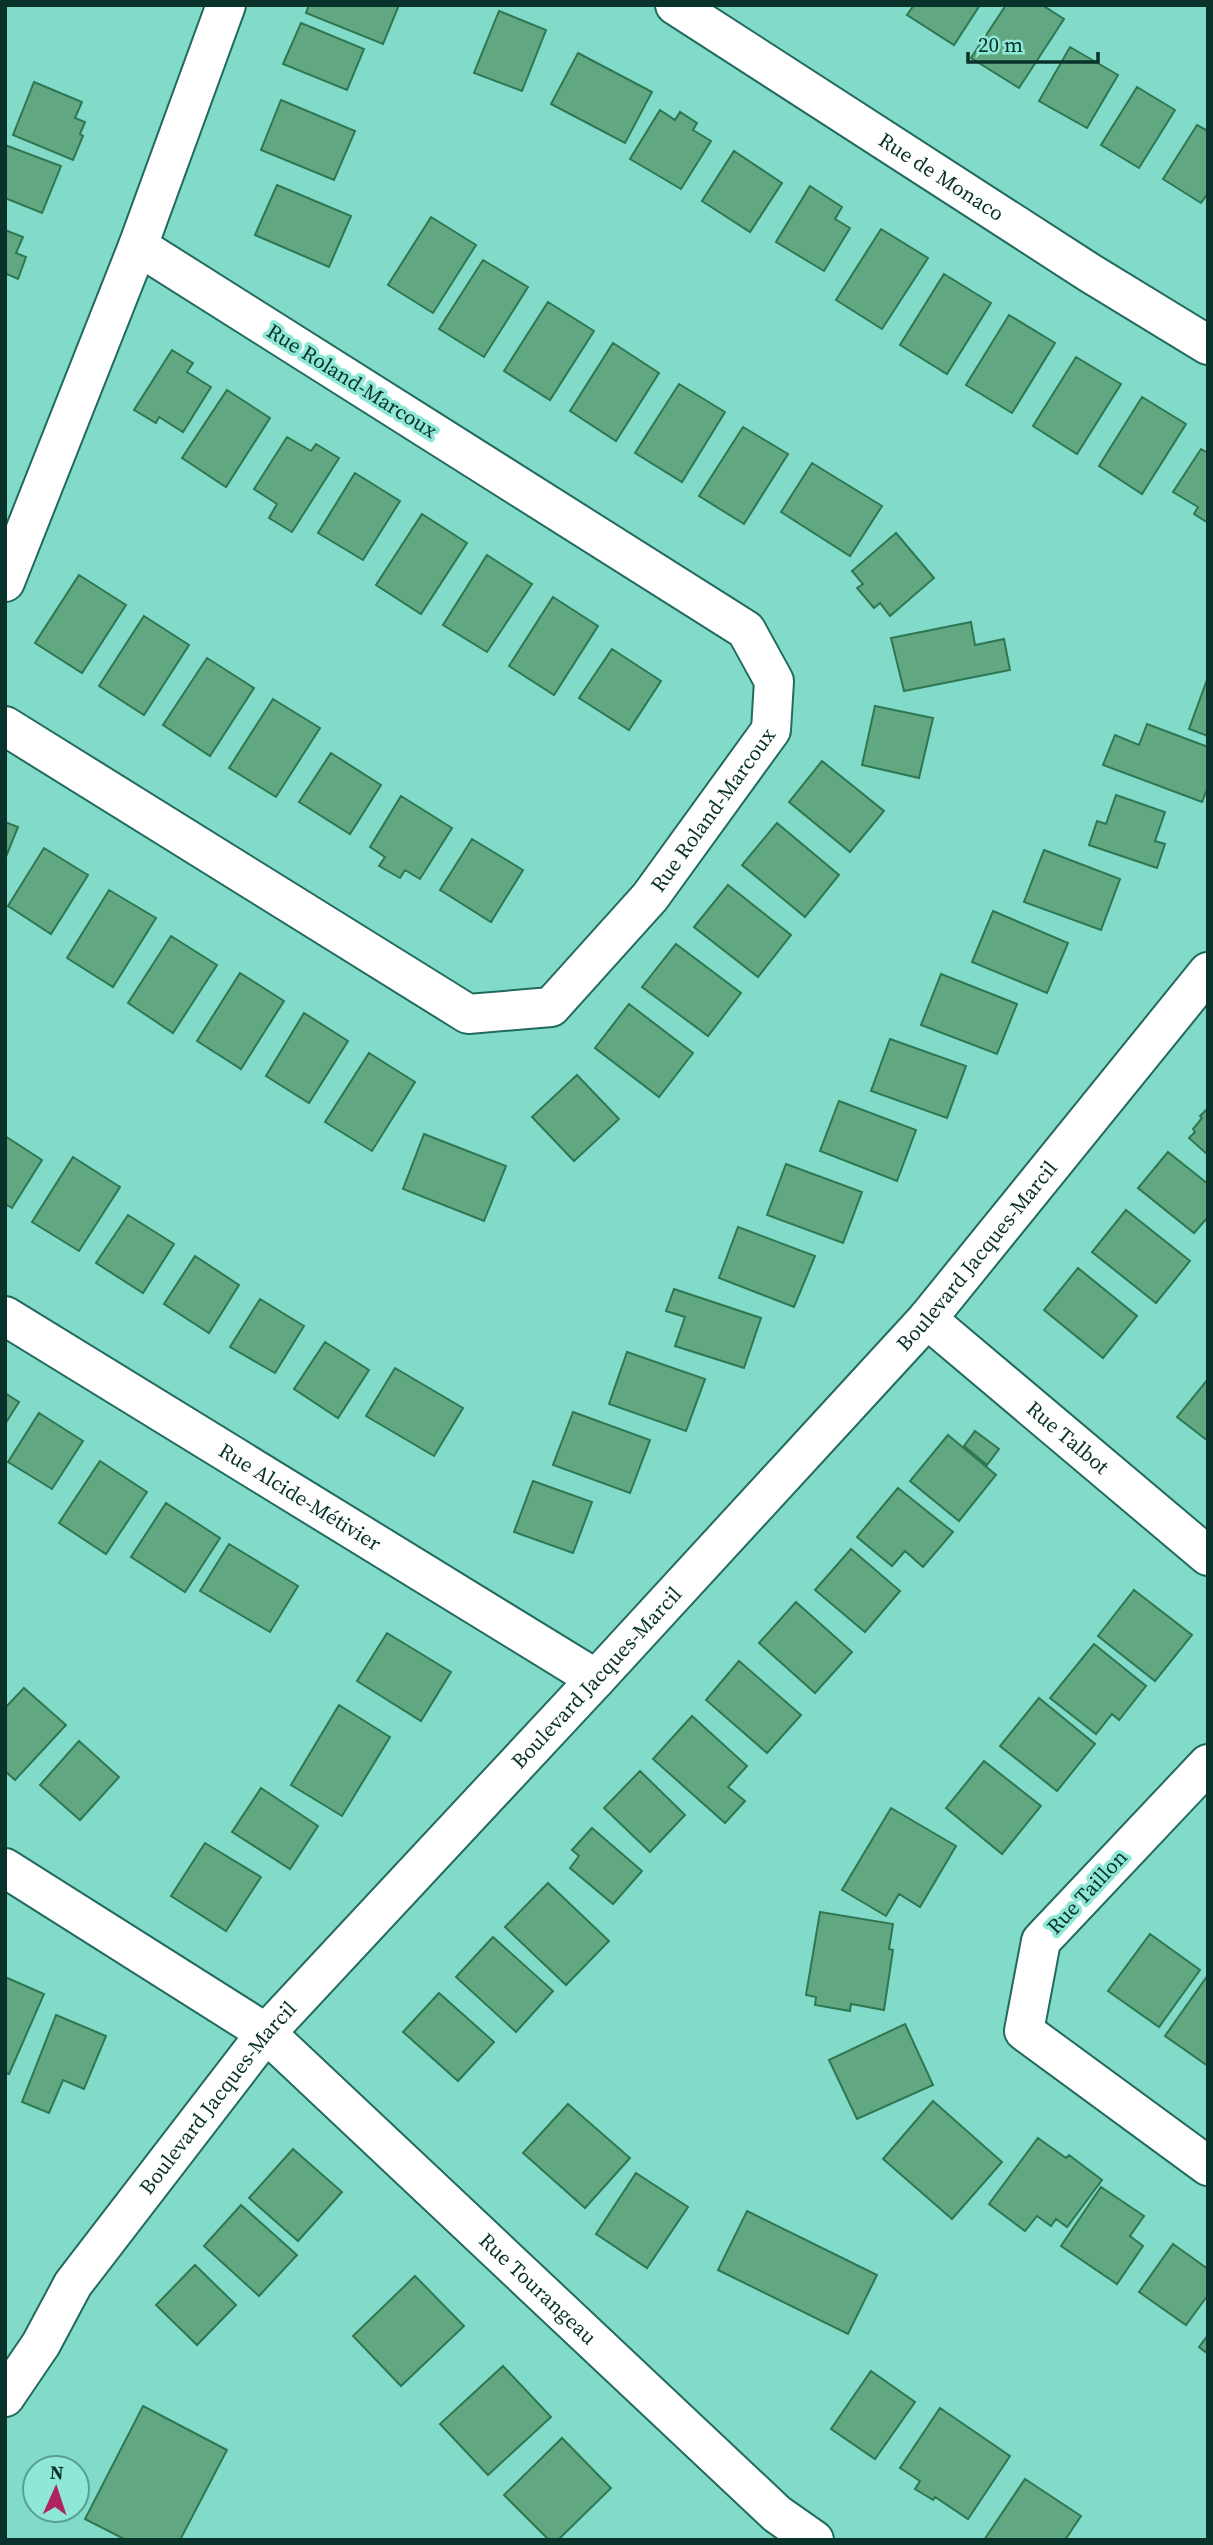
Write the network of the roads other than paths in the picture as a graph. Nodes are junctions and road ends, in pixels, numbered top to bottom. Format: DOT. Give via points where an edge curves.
graph roads {
  1 [pos="226,5"];
  2 [pos="675,5"];
  3 [pos="138,246"];
  4 [pos="1208,345"];
  5 [pos="5,582"];
  6 [pos="5,726"];
  7 [pos="1208,972"];
  8 [pos="5,1316"];
  9 [pos="927,1318"];
  10 [pos="1208,1556"];
  11 [pos="596,1679"];
  12 [pos="1208,1765"];
  13 [pos="5,1868"];
  14 [pos="265,2033"];
  15 [pos="1208,2166"];
  16 [pos="5,2398"];
  17 [pos="814,2540"];
  1 -- 3 [label="street"];
  2 -- 4 [label="street, Rue de Monaco"];
  3 -- 5 [label="street"];
  3 -- 6 [label="street, Rue Roland-Marcoux" via="746,630 774,681 771,730 650,897 551,1007 468,1014"];
  7 -- 9 [label="street, Boulevard Jacques-Marcil"];
  8 -- 11 [label="street, Rue Alcide-Métivier"];
  9 -- 10 [label="street, Rue Talbot"];
  9 -- 11 [label="street, Boulevard Jacques-Marcil"];
  11 -- 14 [label="street, Boulevard Jacques-Marcil"];
  12 -- 15 [label="street, Rue Taillon" via="1041,1941 1024,2031"];
  13 -- 14 [label="street"];
  14 -- 16 [label="street, Boulevard Jacques-Marcil" via="73,2284"];
  14 -- 17 [label="street, Rue Tourangeau" via="777,2514"];
}
